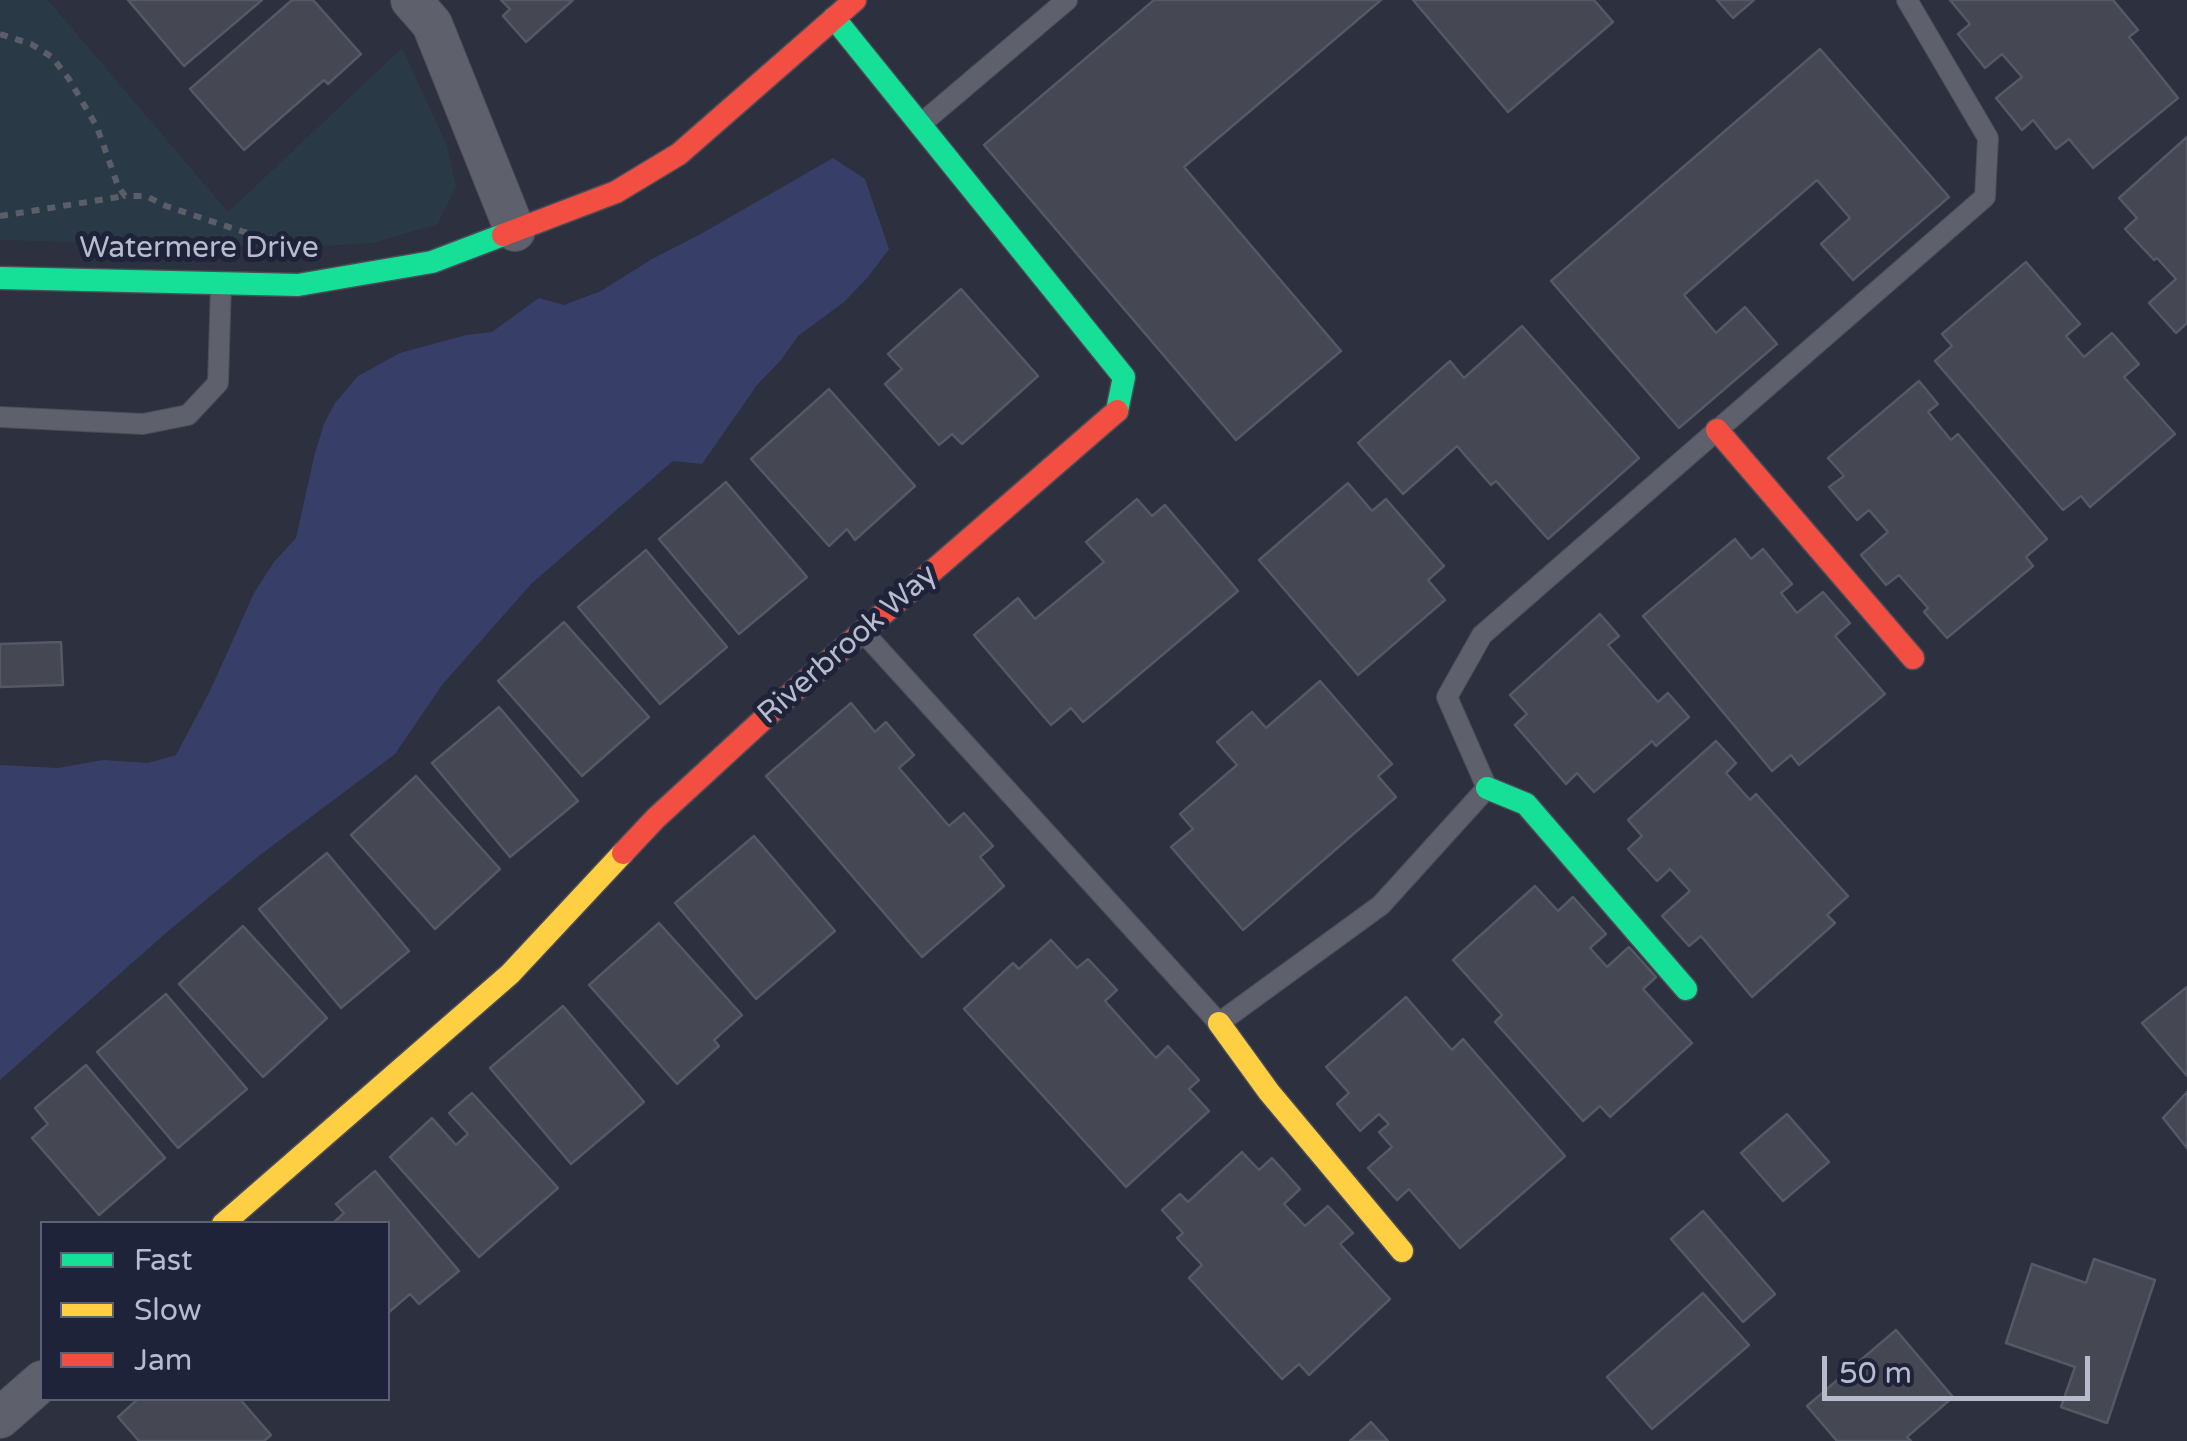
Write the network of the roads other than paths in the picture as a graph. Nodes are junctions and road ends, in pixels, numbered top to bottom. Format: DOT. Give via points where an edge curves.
graph roads {
  1 [pos="411,0"];
  2 [pos="818,0"];
  3 [pos="856,0"];
  4 [pos="1067,0"];
  5 [pos="1907,0"];
  6 [pos="834,18"];
  7 [pos="920,125"];
  8 [pos="515,231"];
  9 [pos="0,278"];
  10 [pos="221,283"];
  11 [pos="0,417"];
  12 [pos="1717,430"];
  13 [pos="862,632"];
  14 [pos="1914,658"];
  15 [pos="1488,788"];
  16 [pos="1686,989"];
  17 [pos="1220,1024"];
  18 [pos="227,1221"];
  19 [pos="1402,1251"];
  20 [pos="40,1383"];
  21 [pos="0,1418"];
  1 -- 8 [label="street" via="432,24"];
  2 -- 6 [label="lane"];
  3 -- 6 [label="street, Watermere Drive"];
  4 -- 7 [label="lane"];
  5 -- 12 [label="lane" via="1988,138 1985,198"];
  6 -- 7 [label="street, Riverbrook Way"];
  6 -- 8 [label="street, Watermere Drive" via="679,154 616,192"];
  7 -- 13 [label="street, Riverbrook Way" via="1124,378 1116,411"];
  8 -- 10 [label="street, Watermere Drive" via="432,262 298,285"];
  9 -- 10 [label="street, Watermere Drive"];
  10 -- 11 [label="lane" via="218,383 188,416 143,424"];
  12 -- 14 [label="street"];
  12 -- 15 [label="lane" via="1482,634 1447,697"];
  13 -- 17 [label="lane"];
  13 -- 18 [label="street, Riverbrook Way" via="656,818 510,974"];
  15 -- 16 [label="street" via="1526,804"];
  15 -- 17 [label="lane" via="1380,905"];
  17 -- 19 [label="street"];
  20 -- 21 [label="street"];
}
